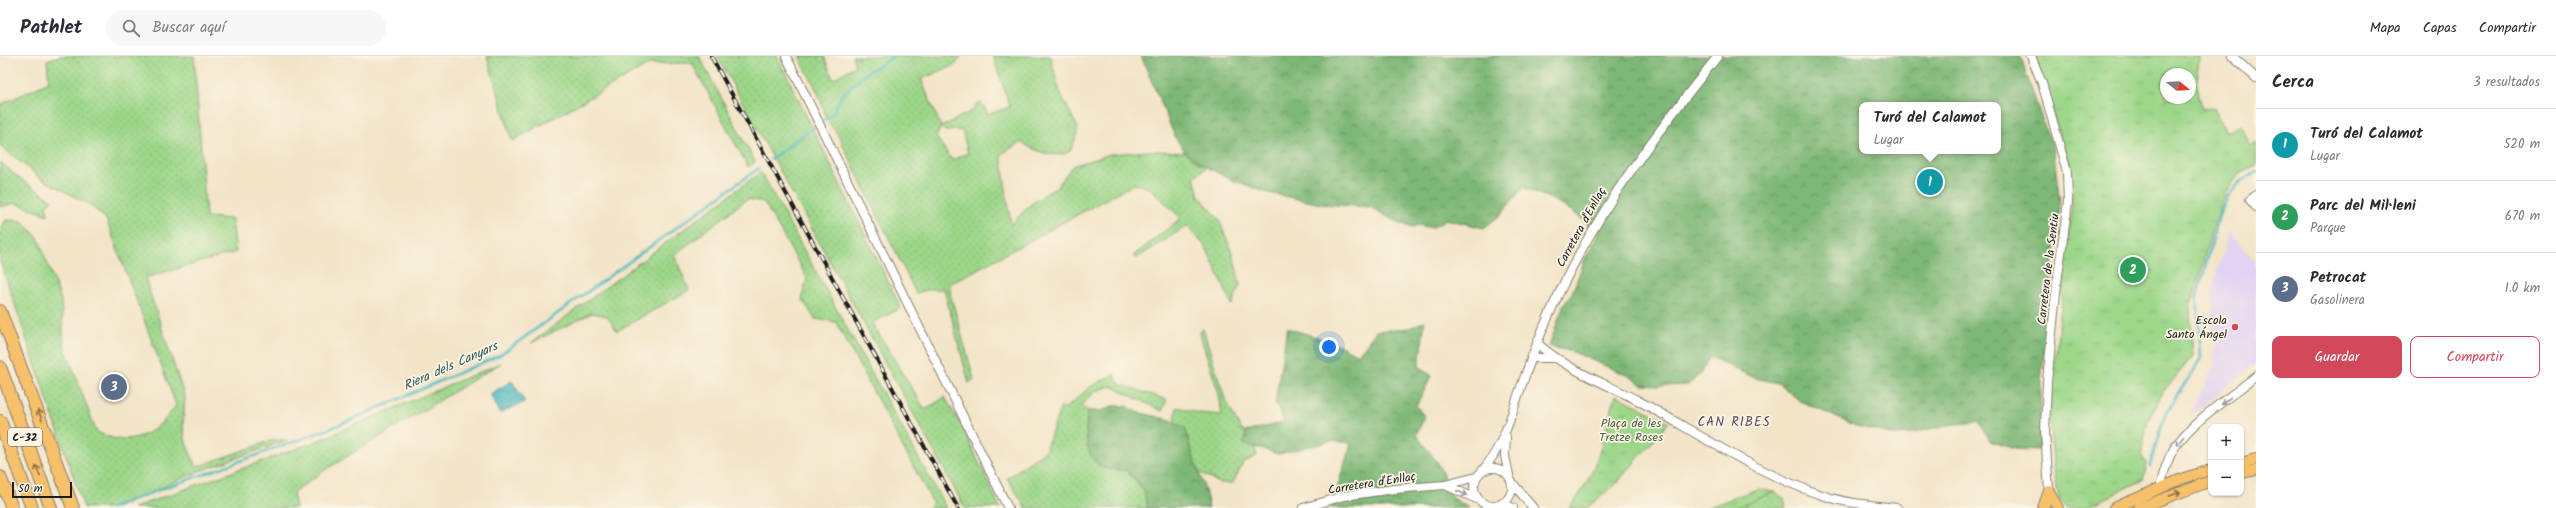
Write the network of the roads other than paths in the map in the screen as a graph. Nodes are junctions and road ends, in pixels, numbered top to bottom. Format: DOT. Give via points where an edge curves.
graph roads {
  1 [pos="786,56"];
  2 [pos="1718,56"];
  3 [pos="2031,56"];
  4 [pos="2232,56"];
  5 [pos="2256,78"];
  6 [pos="2253,197"];
  7 [pos="2256,207"];
  8 [pos="0,311"];
  9 [pos="1537,343"];
  10 [pos="1531,358"];
  11 [pos="1553,358"];
  12 [pos="0,367"];
  13 [pos="2256,376"];
  14 [pos="0,422"];
  15 [pos="1507,433"];
  16 [pos="2256,459"];
  17 [pos="2244,462"];
  18 [pos="2256,470"];
  19 [pos="2208,471"];
  20 [pos="2244,472"];
  21 [pos="1479,474"];
  22 [pos="0,477"];
  23 [pos="1510,479"];
  24 [pos="2208,482"];
  25 [pos="1445,486"];
  26 [pos="2160,488"];
  27 [pos="2049,490"];
  28 [pos="1479,500"];
  29 [pos="1502,503"];
  30 [pos="12,508"];
  31 [pos="32,508"];
  32 [pos="51,508"];
  33 [pos="73,508"];
  34 [pos="1008,508"];
  35 [pos="1303,508"];
  36 [pos="1513,508"];
  37 [pos="1533,508"];
  38 [pos="1897,508"];
  39 [pos="2044,508"];
  40 [pos="2058,508"];
  41 [pos="2114,508"];
  42 [pos="2140,508"];
  1 -- 34 [label="street"];
  2 -- 9 [label="street, Carretera d'Enllaç" via="1655,134 1615,191 1567,277"];
  3 -- 27 [label="street, Carretera de la Sentiu" via="2042,83 2067,172 2068,202 2047,382 2045,431"];
  4 -- 5 [label="street"];
  6 -- 7 [label="street"];
  33 -- 8 [label="highway, one-way"];
  9 -- 10 [label="street, Carretera d'Enllaç"];
  9 -- 11 [label="street"];
  10 -- 11 [label="street"];
  10 -- 15 [label="street, Carretera d'Enllaç"];
  11 -- 38 [label="street" via="1787,482 1826,497"];
  32 -- 12 [label="highway, C-32, one-way"];
  13 -- 26 [label="street, one-way" via="2180,440 2171,455"];
  14 -- 31 [label="highway, C-32"];
  15 -- 21 [label="street, Carretera d'Enllaç" via="1497,453"];
  15 -- 23 [label="street, Carretera d'Enllaç" via="1505,456"];
  16 -- 17 [label="main road"];
  18 -- 20 [label="main road"];
  19 -- 26 [label="main road"];
  21 -- 23 [label="street" via="1492,467 1500,468"];
  21 -- 25 [label="street, Carretera d'Enllaç"];
  21 -- 28 [label="street" via="1474,489"];
  22 -- 30 [label="highway"];
  23 -- 29 [label="street" via="1511,493"];
  23 -- 37 [label="street"];
  42 -- 24 [label="main road, one-way"];
  25 -- 28 [label="street, Carretera d'Enllaç, one-way"];
  25 -- 35 [label="street, Carretera d'Enllaç" via="1394,489 1344,496"];
  26 -- 41 [label="main road"];
  27 -- 39 [label="main road"];
  27 -- 40 [label="main road"];
  28 -- 29 [label="street" via="1491,506"];
  29 -- 36 [label="street"];
}
